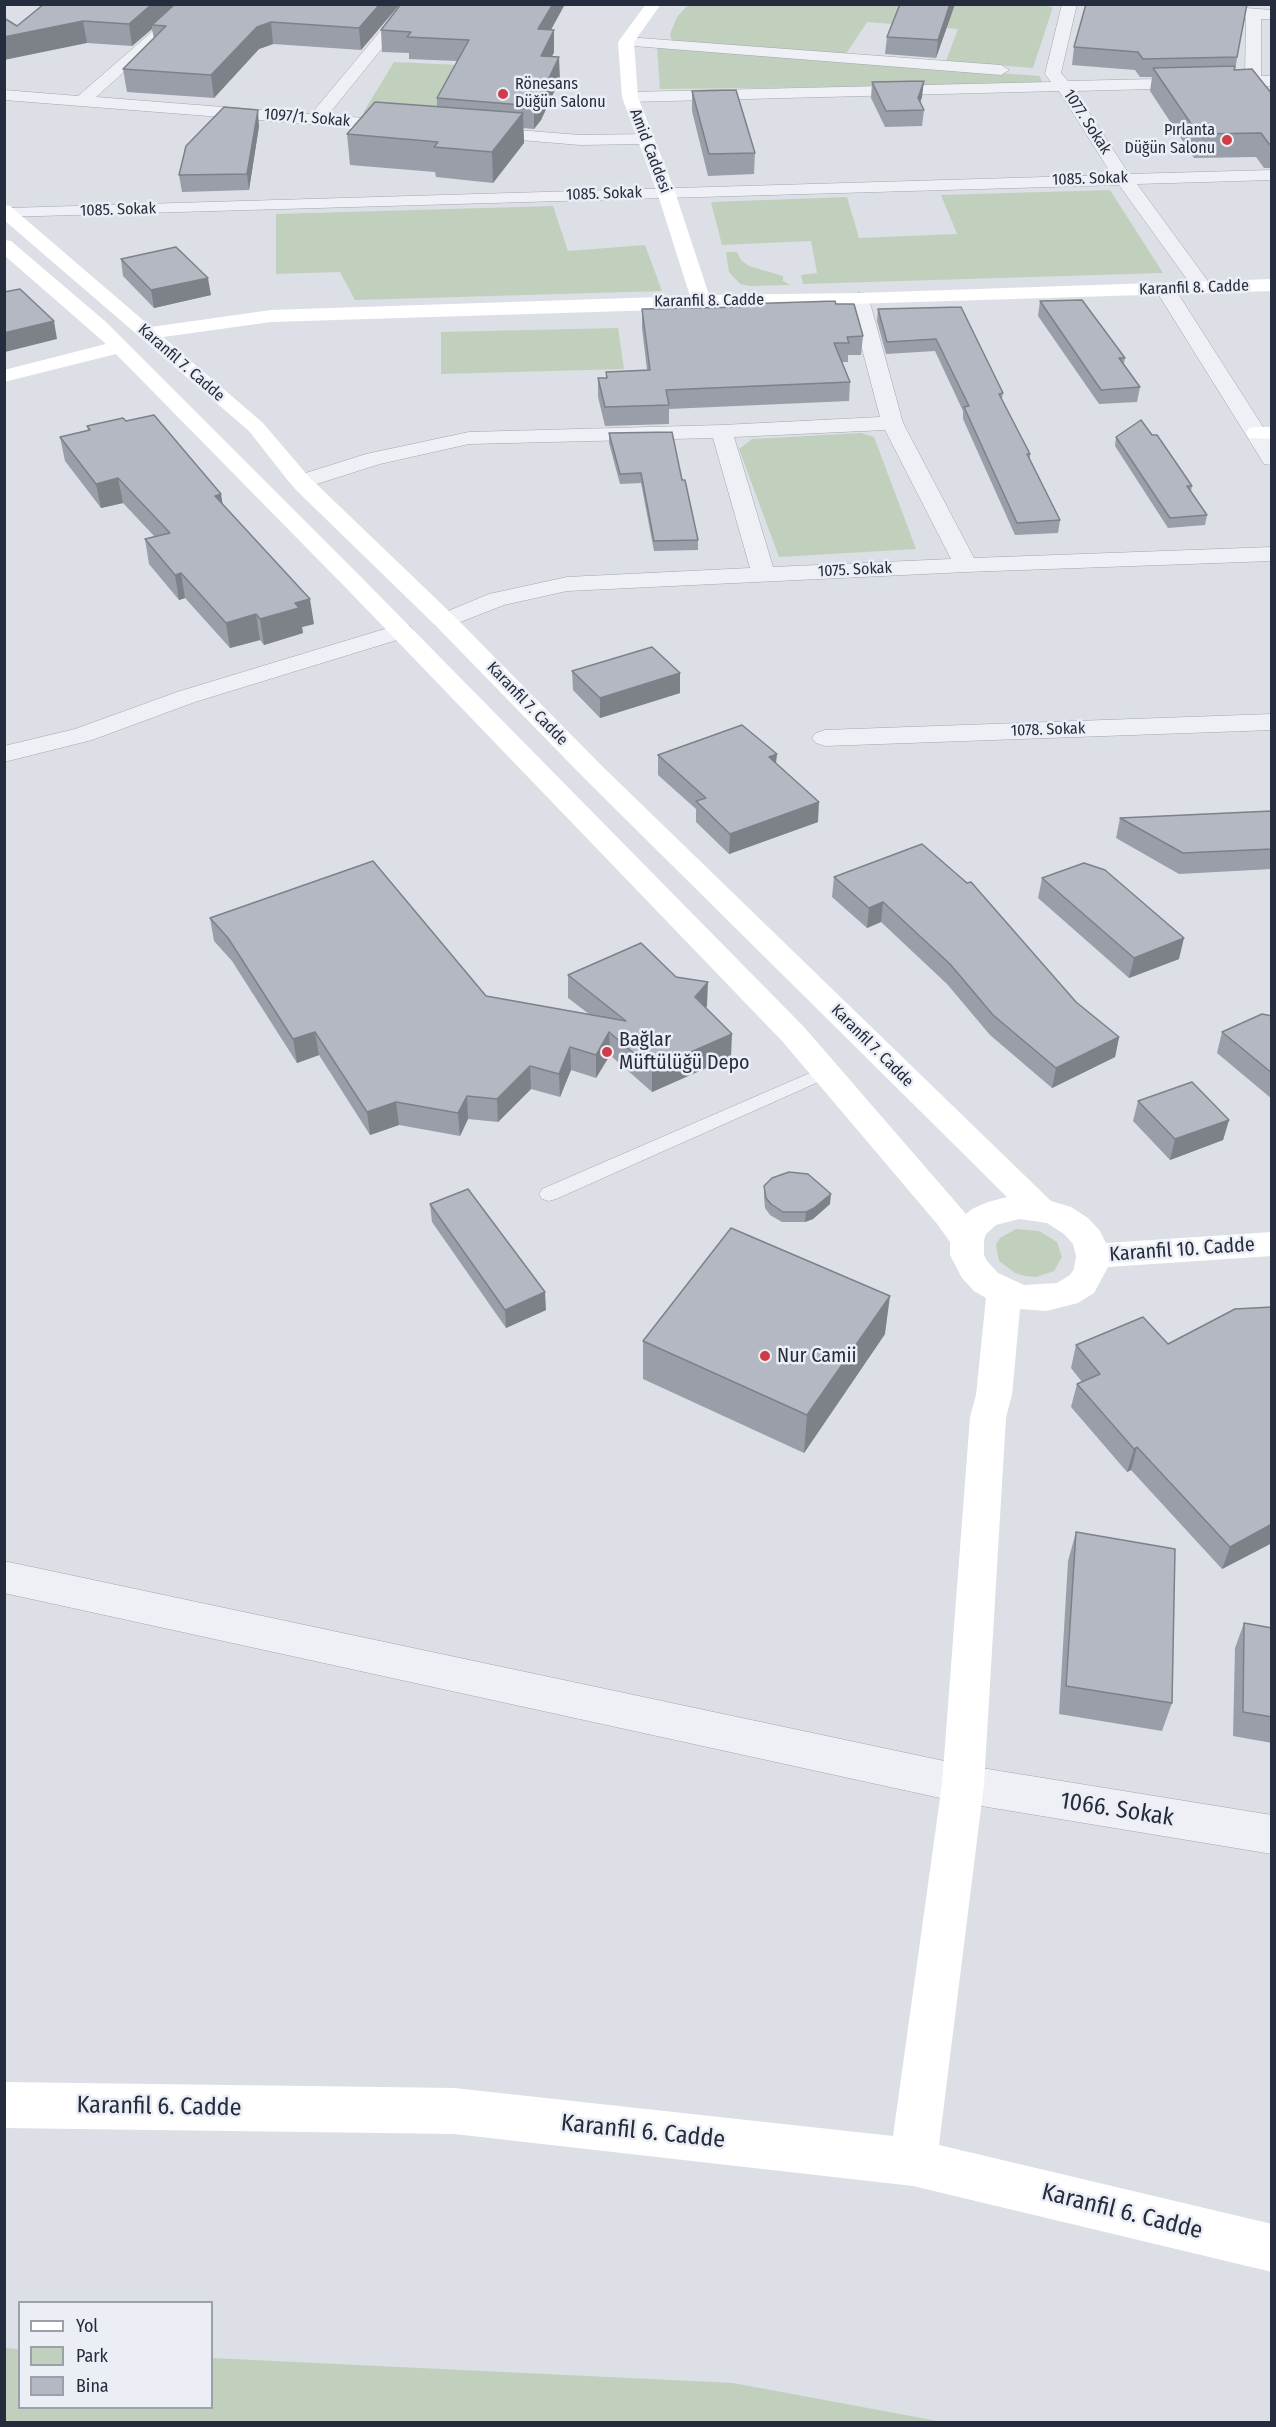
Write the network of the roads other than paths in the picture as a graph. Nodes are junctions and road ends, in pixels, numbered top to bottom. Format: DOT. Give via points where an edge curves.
graph roads {
  1 [pos="193,4"];
  2 [pos="411,4"];
  3 [pos="654,4"];
  4 [pos="1070,4"];
  5 [pos="1128,4"];
  6 [pos="1254,14"];
  7 [pos="1272,15"];
  8 [pos="626,42"];
  9 [pos="1053,74"];
  10 [pos="1272,81"];
  11 [pos="1253,82"];
  12 [pos="1065,88"];
  13 [pos="4,95"];
  14 [pos="630,97"];
  15 [pos="82,101"];
  16 [pos="316,119"];
  17 [pos="419,127"];
  18 [pos="465,131"];
  19 [pos="645,139"];
  20 [pos="1272,175"];
  21 [pos="1123,178"];
  22 [pos="666,192"];
  23 [pos="7,212"];
  24 [pos="4,245"];
  25 [pos="1272,285"];
  26 [pos="1203,288"];
  27 [pos="1165,289"];
  28 [pos="859,298"];
  29 [pos="701,301"];
  30 [pos="147,333"];
  31 [pos="120,347"];
  32 [pos="4,376"];
  33 [pos="892,423"];
  34 [pos="722,431"];
  35 [pos="1264,433"];
  36 [pos="1272,459"];
  37 [pos="301,482"];
  38 [pos="1272,554"];
  39 [pos="966,565"];
  40 [pos="764,575"];
  41 [pos="445,621"];
  42 [pos="401,631"];
  43 [pos="1272,722"];
  44 [pos="825,738"];
  45 [pos="4,754"];
  46 [pos="826,1072"];
  47 [pos="549,1194"];
  48 [pos="1039,1209"];
  49 [pos="967,1240"];
  50 [pos="1272,1244"];
  51 [pos="1093,1256"];
  52 [pos="1004,1292"];
  53 [pos="4,1577"];
  54 [pos="963,1784"];
  55 [pos="1272,1835"];
  56 [pos="4,2105"];
  57 [pos="913,2162"];
  58 [pos="1272,2248"];
  1 -- 15 [label="street"];
  2 -- 16 [label="street"];
  3 -- 8 [label="street"];
  4 -- 9 [label="street, 1077. Sokak"];
  5 -- 6 [label="street"];
  6 -- 7 [label="street"];
  6 -- 11 [label="street"];
  8 -- 9 [label="street"];
  8 -- 14 [label="street, Amid Caddesi"];
  9 -- 12 [label="street, 1077. Sokak"];
  10 -- 11 [label="street"];
  11 -- 12 [label="street"];
  12 -- 14 [label="street"];
  12 -- 21 [label="street, 1077. Sokak"];
  13 -- 15 [label="street, 1097/1. Sokak"];
  14 -- 19 [label="street, Amid Caddesi"];
  15 -- 16 [label="street, 1097/1. Sokak"];
  16 -- 17 [label="street, 1097/1. Sokak"];
  18 -- 19 [label="street" via="579,140"];
  19 -- 22 [label="street, Amid Caddesi"];
  20 -- 21 [label="street, 1085. Sokak"];
  21 -- 22 [label="street, 1085. Sokak"];
  21 -- 26 [label="street, 1077. Sokak"];
  22 -- 23 [label="street, 1085. Sokak"];
  22 -- 29 [label="street, Amid Caddesi"];
  23 -- 30 [label="street, Karanfil 7. Cadde"];
  24 -- 31 [label="street, Karanfil 7. Cadde"];
  25 -- 26 [label="street, Karanfil 8. Cadde"];
  26 -- 27 [label="street, Karanfil 8. Cadde"];
  27 -- 28 [label="street, Karanfil 8. Cadde"];
  27 -- 35 [label="street"];
  28 -- 29 [label="street, Karanfil 8. Cadde"];
  28 -- 33 [label="street"];
  29 -- 30 [label="street, Karanfil 8. Cadde" via="271,316"];
  30 -- 37 [label="street, Karanfil 7. Cadde" via="256,427"];
  31 -- 32 [label="street"];
  31 -- 42 [label="street, Karanfil 7. Cadde"];
  33 -- 34 [label="street"];
  33 -- 39 [label="street"];
  34 -- 37 [label="street" via="469,438 374,459"];
  34 -- 40 [label="street"];
  35 -- 36 [label="street"];
  37 -- 41 [label="street, Karanfil 7. Cadde"];
  38 -- 39 [label="street, 1075. Sokak"];
  39 -- 40 [label="street, 1075. Sokak"];
  40 -- 41 [label="street, 1075. Sokak" via="567,584 497,599"];
  41 -- 48 [label="street, Karanfil 7. Cadde" via="602,781"];
  42 -- 45 [label="street" via="186,697 83,735"];
  42 -- 46 [label="street, Karanfil 7. Cadde" via="785,1025"];
  43 -- 44 [label="street, 1078. Sokak"];
  46 -- 47 [label="lane"];
  46 -- 49 [label="street, Karanfil 7. Cadde"];
  48 -- 49 [label="street" via="1000,1210 984,1217"];
  48 -- 51 [label="street" via="1076,1226 1088,1240"];
  49 -- 52 [label="street" via="967,1255 974,1269 986,1282"];
  50 -- 51 [label="street, Karanfil 10. Cadde"];
  51 -- 52 [label="street" via="1091,1271 1082,1284 1066,1294 1024,1298"];
  52 -- 54 [label="street" via="994,1395 988,1417"];
  53 -- 54 [label="street, 1066. Sokak"];
  54 -- 55 [label="street, 1066. Sokak"];
  54 -- 57 [label="street"];
  56 -- 57 [label="street, Karanfil 6. Cadde" via="454,2111"];
  57 -- 58 [label="street, Karanfil 6. Cadde"];
}
